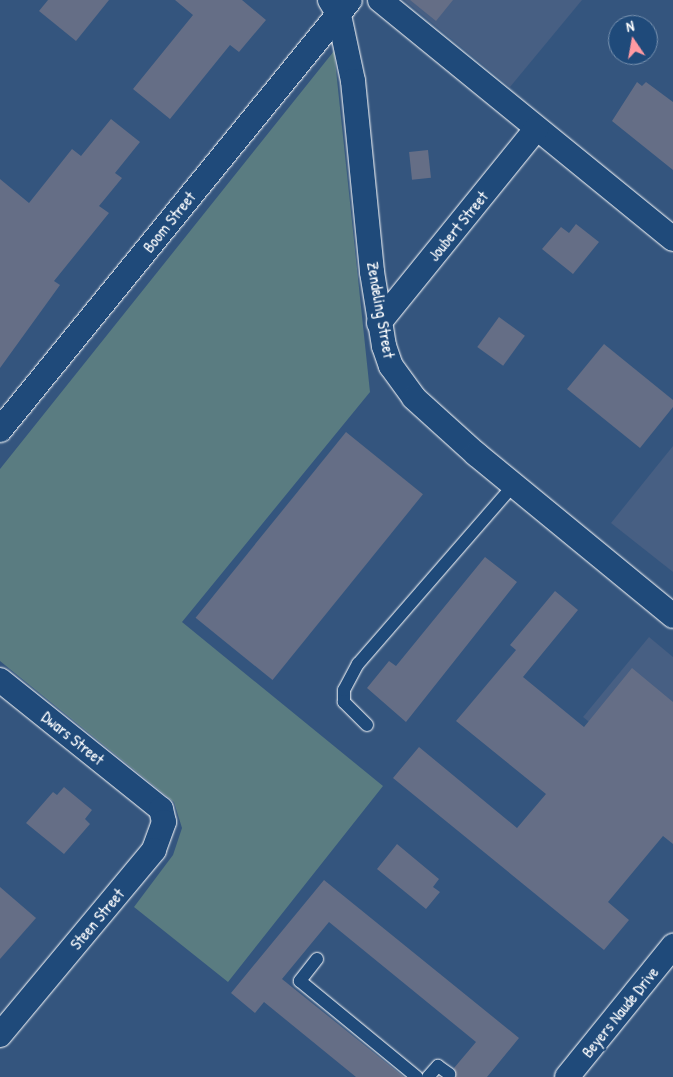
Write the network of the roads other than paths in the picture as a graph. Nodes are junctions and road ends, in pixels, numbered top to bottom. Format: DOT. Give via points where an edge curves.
graph roads {
  1 [pos="380,0"];
  2 [pos="340,5"];
  3 [pos="536,129"];
  4 [pos="673,239"];
  5 [pos="380,322"];
  6 [pos="0,430"];
  7 [pos="514,486"];
  8 [pos="673,616"];
  9 [pos="0,680"];
  10 [pos="367,725"];
  11 [pos="146,797"];
  12 [pos="673,946"];
  13 [pos="317,959"];
  14 [pos="0,1035"];
  15 [pos="449,1074"];
  16 [pos="418,1077"];
  17 [pos="428,1077"];
  18 [pos="567,1077"];
  1 -- 3 [label="street"];
  2 -- 5 [label="street, Zendeling Street" via="353,81"];
  2 -- 6 [label="street, Boom Street"];
  3 -- 4 [label="street"];
  3 -- 5 [label="street, Joubert Street"];
  5 -- 7 [label="street, Zendeling Street" via="391,366 414,398"];
  7 -- 8 [label="street, Zendeling Street"];
  7 -- 10 [label="lane" via="358,664 344,690 344,702"];
  9 -- 11 [label="street, Dwars Street"];
  11 -- 14 [label="street, Steen Street" via="161,809 164,822 154,850"];
  12 -- 18 [label="street, Beyers Naude Drive"];
  13 -- 16 [label="lane" via="300,981"];
  15 -- 17 [label="lane" via="438,1066"];
}
